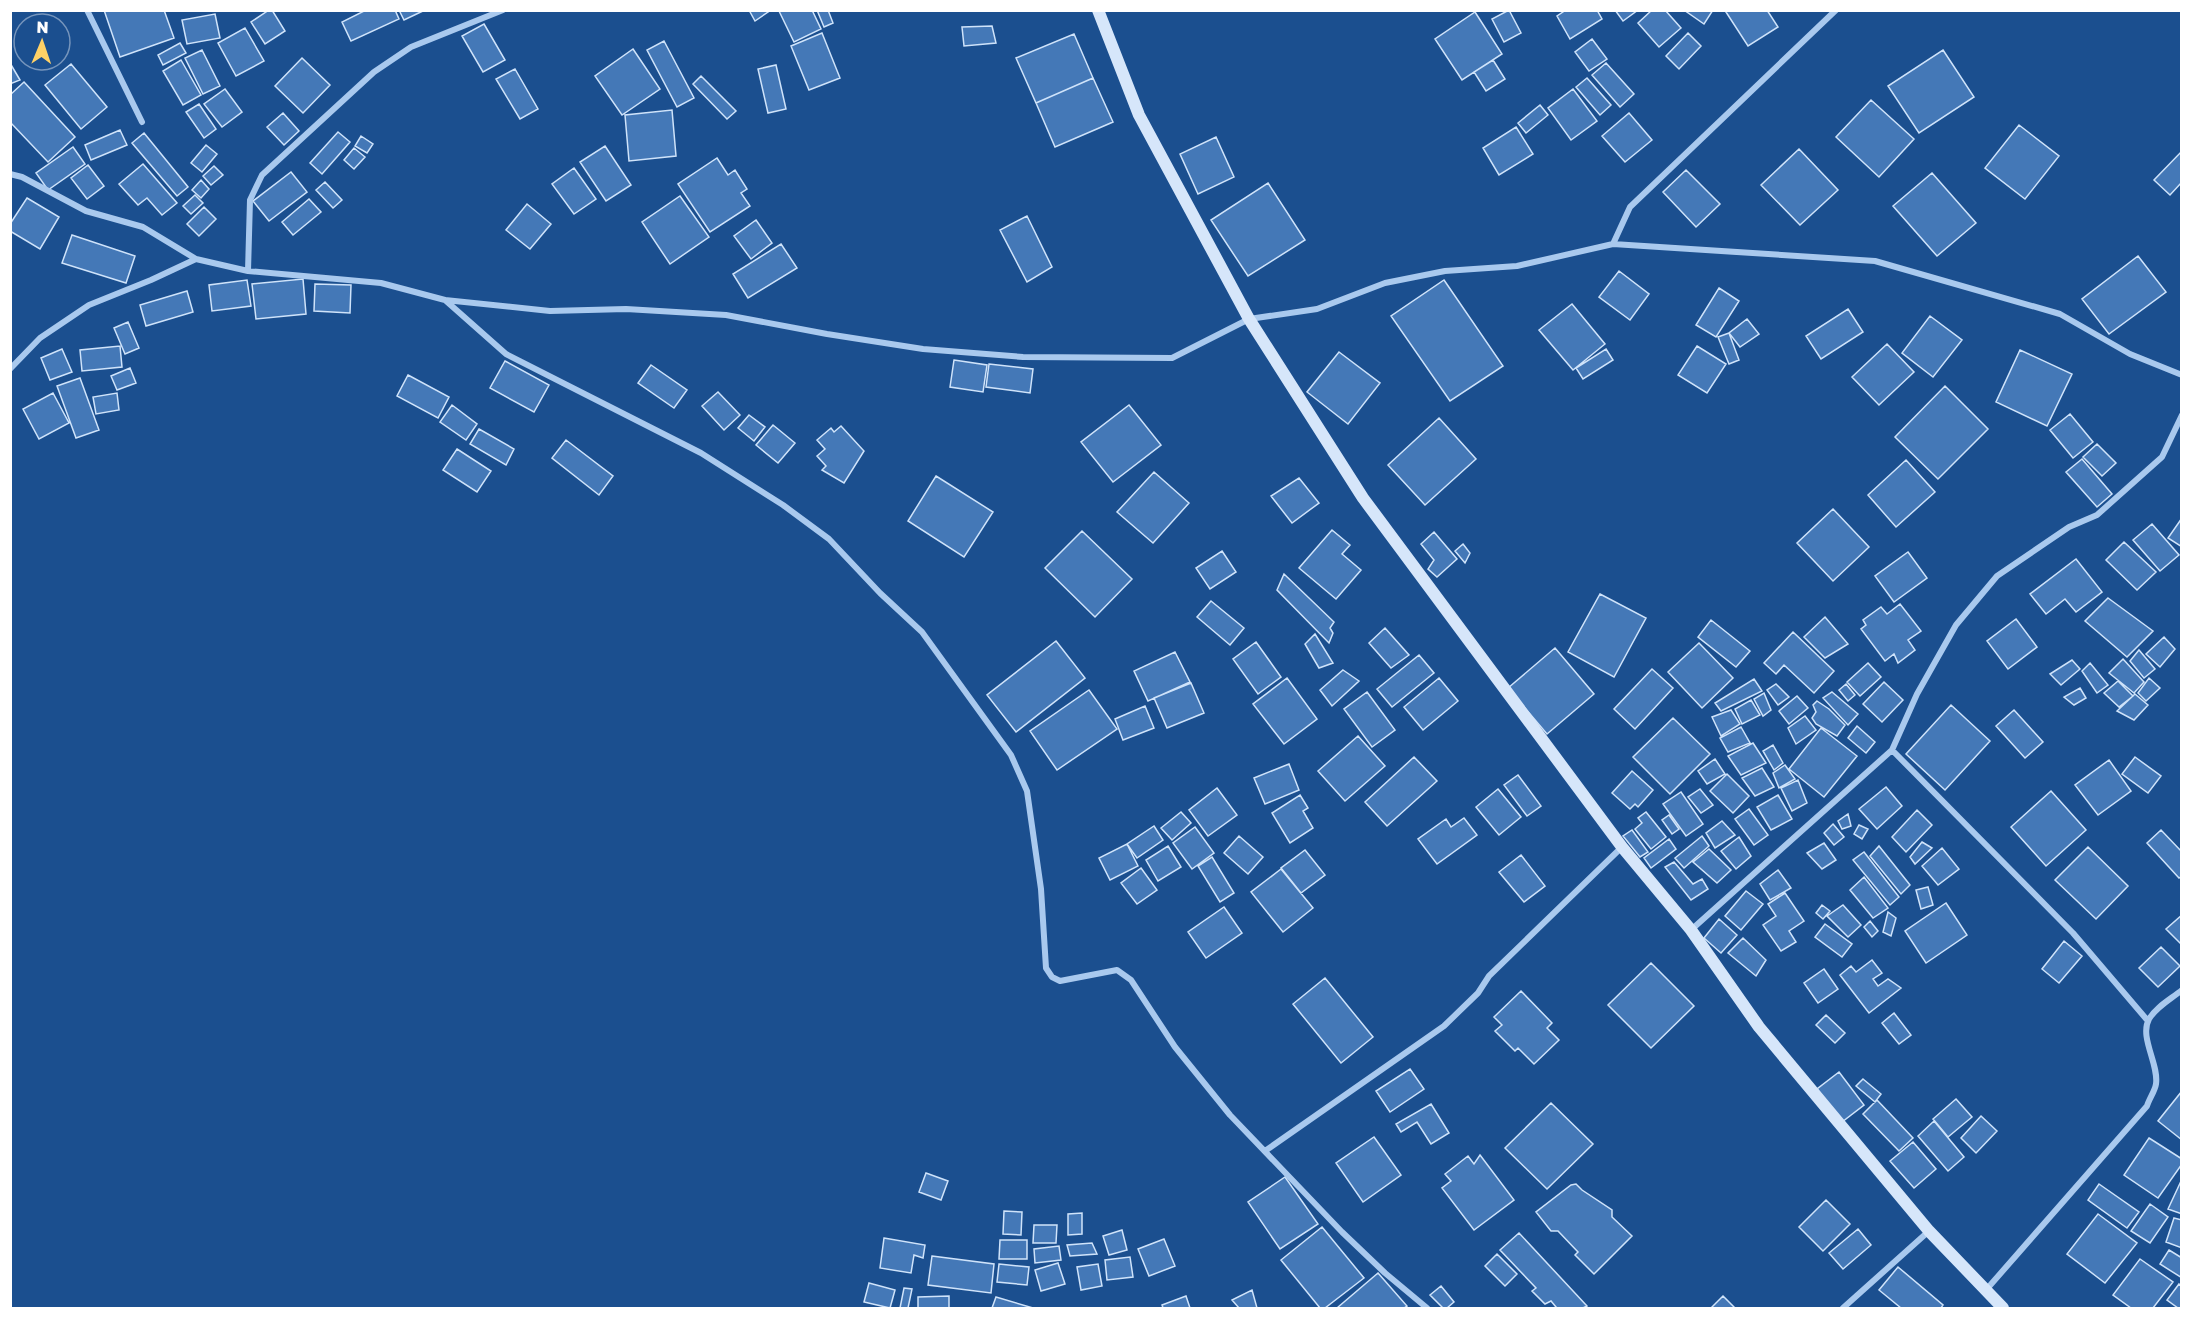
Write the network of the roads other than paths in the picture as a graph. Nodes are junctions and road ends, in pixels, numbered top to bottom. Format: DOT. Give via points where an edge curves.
graph roads {
  1 [pos="87,10"];
  2 [pos="503,10"];
  3 [pos="1098,10"];
  4 [pos="1836,10"];
  5 [pos="142,122"];
  6 [pos="10,174"];
  7 [pos="1614,244"];
  8 [pos="196,259"];
  9 [pos="248,271"];
  10 [pos="446,300"];
  11 [pos="1250,320"];
  12 [pos="10,369"];
  13 [pos="2181,375"];
  14 [pos="2181,415"];
  15 [pos="1892,750"];
  16 [pos="1622,847"];
  17 [pos="1691,930"];
  18 [pos="2181,990"];
  19 [pos="2148,1021"];
  20 [pos="1265,1151"];
  21 [pos="1929,1231"];
  22 [pos="1986,1291"];
  23 [pos="1427,1308"];
  24 [pos="1843,1308"];
  25 [pos="2003,1308"];
  1 -- 5 [label="street"];
  2 -- 9 [label="street" via="411,47 374,72 262,175 249,200"];
  3 -- 11 [label="main road" via="1139,115"];
  4 -- 7 [label="street" via="1630,207"];
  6 -- 8 [label="street" via="86,211 143,227"];
  7 -- 11 [label="street" via="1517,266 1445,271 1395,281 1317,309"];
  7 -- 13 [label="street" via="1875,261 2060,314 2130,354"];
  8 -- 9 [label="street"];
  8 -- 12 [label="street" via="89,305 40,338"];
  9 -- 10 [label="street" via="381,283"];
  10 -- 11 [label="street" via="550,310 626,309 726,315 922,349 1023,357 1172,358"];
  10 -- 20 [label="street" via="506,354 701,453 783,505 829,539 922,632 1011,754 1027,791 1041,889 1046,968 1060,981 1117,970 1131,980 1175,1047"];
  11 -- 16 [label="main road" via="1364,498"];
  14 -- 15 [label="street" via="2162,457 2097,515 2069,527 1997,576 1956,625 1917,694"];
  15 -- 17 [label="street"];
  15 -- 19 [label="street" via="2073,933"];
  16 -- 17 [label="main road"];
  16 -- 20 [label="street" via="1496,969 1444,1026"];
  17 -- 21 [label="main road" via="1759,1027"];
  18 -- 19 [label="street"];
  19 -- 22 [label="street" via="2148,1046 2156,1084 2146,1106"];
  20 -- 23 [label="street" via="1342,1232"];
  21 -- 22 [label="main road"];
  21 -- 24 [label="street"];
  22 -- 25 [label="main road"];
}
